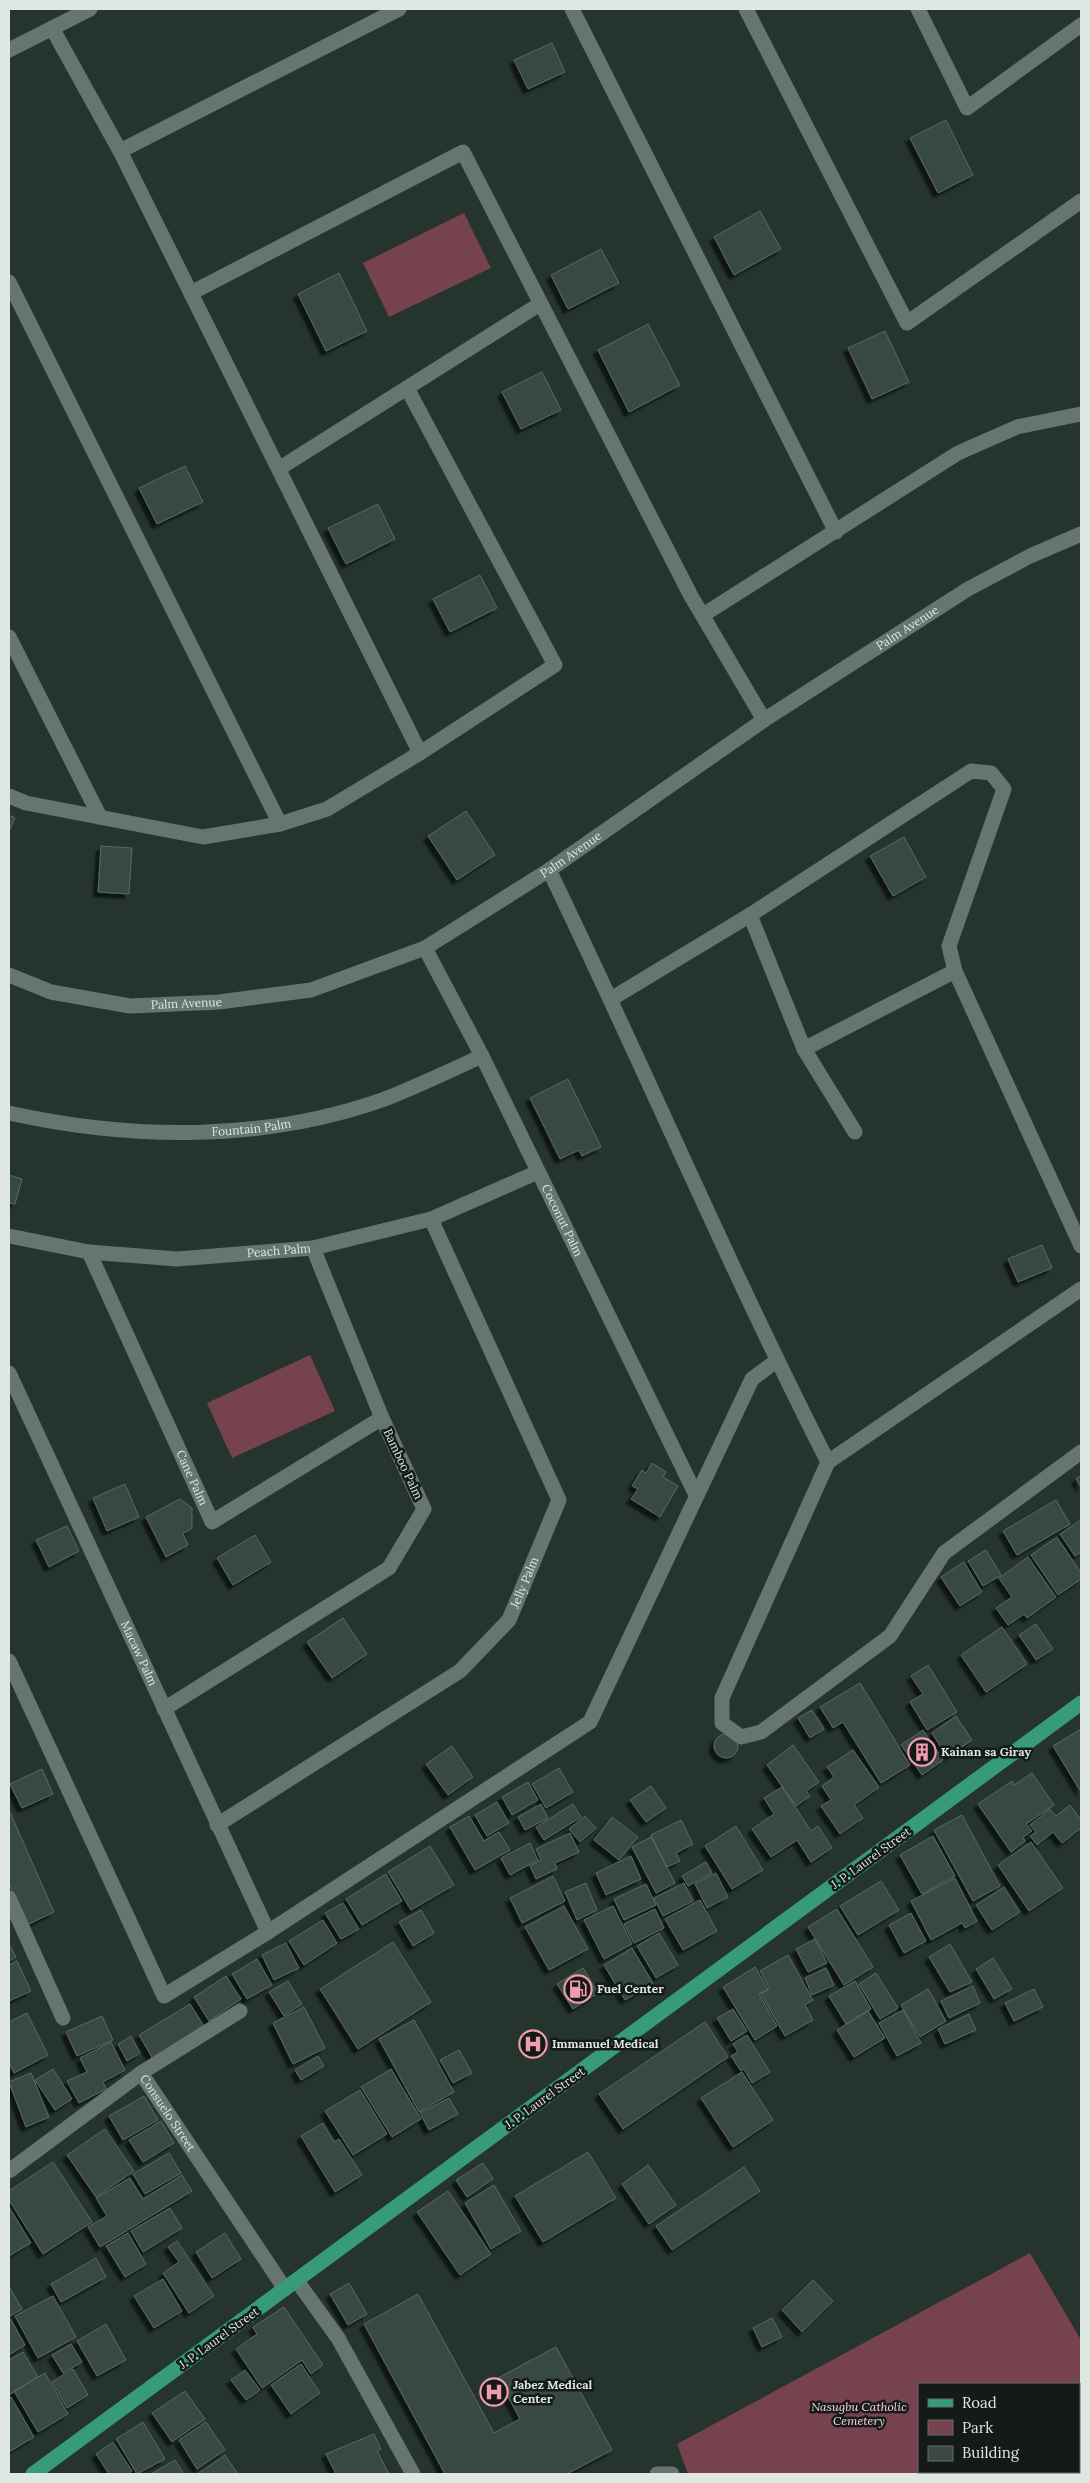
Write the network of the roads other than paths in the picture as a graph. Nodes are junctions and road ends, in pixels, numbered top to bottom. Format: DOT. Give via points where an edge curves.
graph roads {
  1 [pos="90,9"];
  2 [pos="399,9"];
  3 [pos="572,9"];
  4 [pos="746,9"];
  5 [pos="918,9"];
  6 [pos="1081,25"];
  7 [pos="52,28"];
  8 [pos="9,50"];
  9 [pos="120,151"];
  10 [pos="1081,201"];
  11 [pos="9,282"];
  12 [pos="191,293"];
  13 [pos="540,304"];
  14 [pos="407,388"];
  15 [pos="1081,414"];
  16 [pos="280,468"];
  17 [pos="836,532"];
  18 [pos="1081,534"];
  19 [pos="703,615"];
  20 [pos="9,637"];
  21 [pos="764,720"];
  22 [pos="420,753"];
  23 [pos="9,796"];
  24 [pos="100,817"];
  25 [pos="280,824"];
  26 [pos="549,870"];
  27 [pos="750,915"];
  28 [pos="425,948"];
  29 [pos="955,971"];
  30 [pos="9,975"];
  31 [pos="611,999"];
  32 [pos="804,1050"];
  33 [pos="482,1056"];
  34 [pos="9,1113"];
  35 [pos="855,1132"];
  36 [pos="538,1172"];
  37 [pos="430,1219"];
  38 [pos="9,1236"];
  39 [pos="1081,1246"];
  40 [pos="313,1248"];
  41 [pos="89,1252"];
  42 [pos="1081,1289"];
  43 [pos="776,1362"];
  44 [pos="9,1373"];
  45 [pos="382,1418"];
  46 [pos="1081,1452"];
  47 [pos="828,1462"];
  48 [pos="696,1495"];
  49 [pos="9,1661"];
  50 [pos="1081,1703"];
  51 [pos="164,1709"];
  52 [pos="217,1826"];
  53 [pos="9,1898"];
  54 [pos="13,1920"];
  55 [pos="268,1932"];
  56 [pos="240,2011"];
  57 [pos="64,2018"];
  58 [pos="141,2073"];
  59 [pos="9,2171"];
  60 [pos="291,2285"];
  61 [pos="33,2474"];
  62 [pos="414,2474"];
  63 [pos="657,2474"];
  64 [pos="672,2474"];
  1 -- 7 [label="street"];
  2 -- 9 [label="street"];
  3 -- 17 [label="street"];
  4 -- 10 [label="street" via="906,323"];
  5 -- 6 [label="street" via="967,108"];
  7 -- 8 [label="street"];
  7 -- 9 [label="street"];
  9 -- 12 [label="street"];
  11 -- 25 [label="street"];
  12 -- 13 [label="street" via="464,152"];
  12 -- 16 [label="street"];
  13 -- 14 [label="street"];
  13 -- 19 [label="street"];
  14 -- 16 [label="street"];
  14 -- 22 [label="street" via="555,665"];
  15 -- 17 [label="street" via="1017,427 958,453"];
  16 -- 22 [label="street"];
  17 -- 19 [label="street"];
  18 -- 21 [label="street, Palm Avenue" via="1030,556 968,589"];
  19 -- 21 [label="street"];
  20 -- 24 [label="street"];
  21 -- 26 [label="street, Palm Avenue"];
  22 -- 25 [label="street" via="326,809"];
  23 -- 24 [label="street"];
  24 -- 25 [label="street" via="203,837"];
  26 -- 28 [label="street, Palm Avenue"];
  26 -- 31 [label="street"];
  27 -- 29 [label="street" via="971,772 991,773 1004,790 950,946"];
  27 -- 31 [label="street"];
  27 -- 32 [label="street"];
  28 -- 30 [label="street, Palm Avenue" via="311,990 219,1002 130,1006 51,992"];
  28 -- 33 [label="street, Coconut Palm"];
  29 -- 32 [label="street"];
  29 -- 39 [label="street"];
  31 -- 43 [label="street"];
  32 -- 35 [label="street"];
  33 -- 34 [label="street, Fountain Palm" via="381,1100 322,1116 256,1128 202,1133 115,1130"];
  33 -- 36 [label="street, Coconut Palm"];
  36 -- 37 [label="street, Peach Palm"];
  36 -- 48 [label="street, Coconut Palm"];
  37 -- 40 [label="street, Peach Palm"];
  37 -- 52 [label="street, Jelly Palm" via="559,1500 509,1620 460,1670"];
  38 -- 41 [label="street, Peach Palm"];
  40 -- 41 [label="street, Peach Palm" via="177,1259"];
  40 -- 45 [label="street, Bamboo Palm"];
  41 -- 45 [label="street, Cane Palm" via="212,1522"];
  42 -- 47 [label="street"];
  43 -- 47 [label="street"];
  43 -- 48 [label="street" via="752,1379"];
  44 -- 51 [label="street, Macaw Palm"];
  45 -- 51 [label="street, Bamboo Palm" via="424,1508 390,1568"];
  46 -- 47 [label="street" via="944,1553 890,1636 761,1732 740,1737 722,1723 722,1698"];
  48 -- 55 [label="street" via="590,1722"];
  49 -- 55 [label="street" via="164,1996"];
  50 -- 60 [label="main road, J. P. Laurel Street"];
  51 -- 52 [label="street, Macaw Palm"];
  52 -- 55 [label="street, Macaw Palm"];
  53 -- 54 [label="street"];
  54 -- 57 [label="street"];
  56 -- 58 [label="street"];
  58 -- 59 [label="street, Consuelo Street"];
  58 -- 60 [label="street, Consuelo Street"];
  60 -- 61 [label="main road, J. P. Laurel Street"];
  60 -- 62 [label="street, Consuelo Street" via="338,2338"];
  63 -- 64 [label="street"];
}
